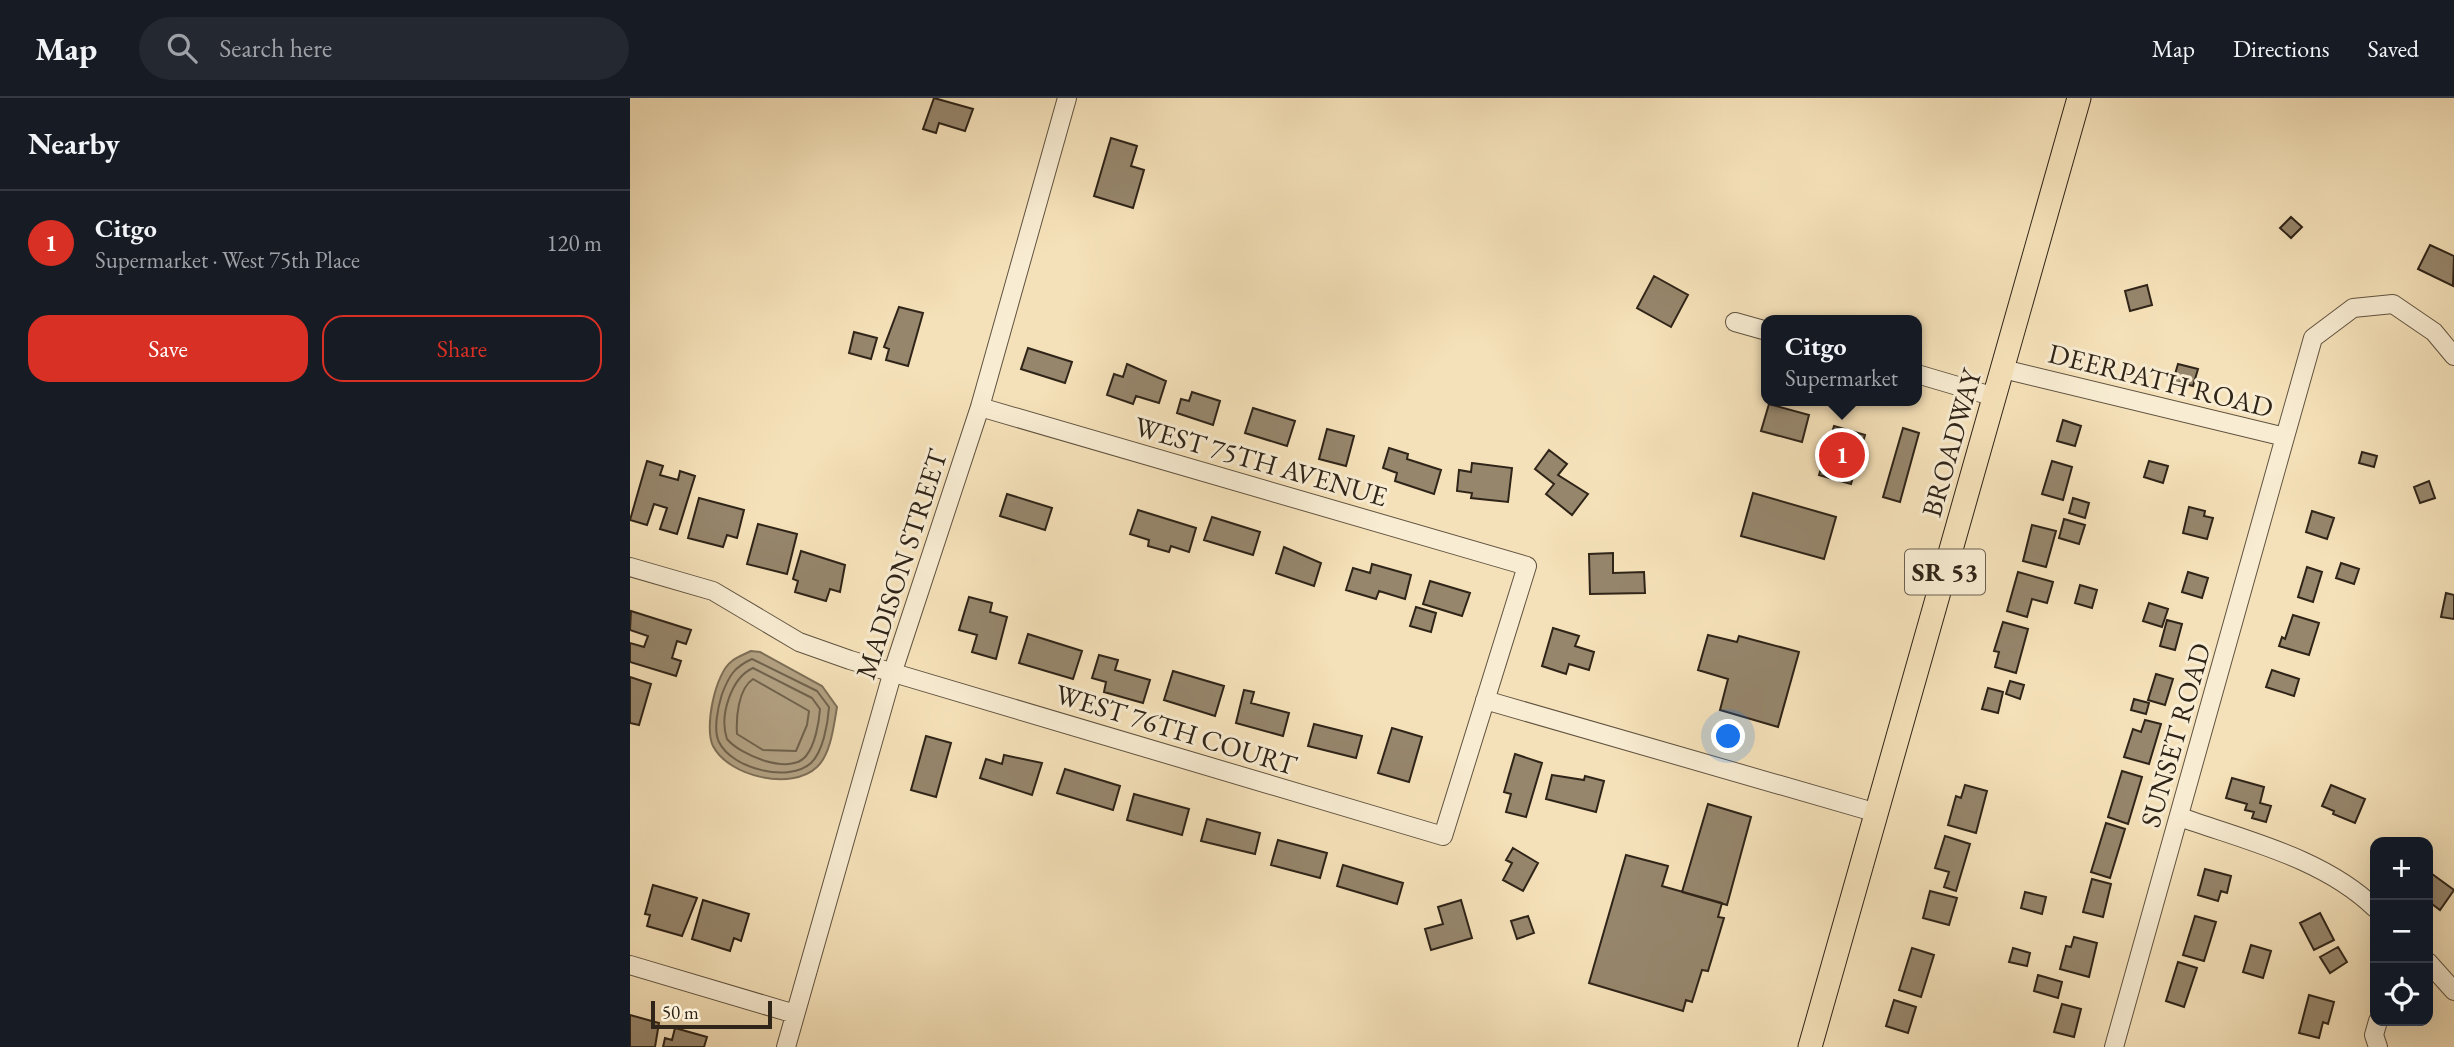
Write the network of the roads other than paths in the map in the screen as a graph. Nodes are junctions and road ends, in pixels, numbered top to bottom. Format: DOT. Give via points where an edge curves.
graph roads {
  1 [pos="1067,98"];
  2 [pos="2079,98"];
  3 [pos="1735,322"];
  4 [pos="1761,329"];
  5 [pos="2454,356"];
  6 [pos="2003,369"];
  7 [pos="1922,375"];
  8 [pos="1994,397"];
  9 [pos="980,407"];
  10 [pos="2285,437"];
  11 [pos="630,567"];
  12 [pos="893,671"];
  13 [pos="1485,700"];
  14 [pos="1877,813"];
  15 [pos="2180,817"];
  16 [pos="2370,903"];
  17 [pos="2429,963"];
  18 [pos="630,965"];
  19 [pos="2454,991"];
  20 [pos="796,1014"];
  21 [pos="2377,1026"];
  22 [pos="786,1047"];
  23 [pos="1810,1047"];
  24 [pos="2114,1047"];
  25 [pos="2378,1047"];
  1 -- 9 [label="street, MADISON STREET"];
  2 -- 6 [label="main road, BROADWAY / SR 53"];
  3 -- 4 [label="street"];
  5 -- 10 [label="street, DEERPATH ROAD" via="2434,332 2393,304 2353,308 2313,338"];
  6 -- 8 [label="main road, BROADWAY / SR 53"];
  6 -- 10 [label="street, DEERPATH ROAD"];
  7 -- 8 [label="street"];
  8 -- 14 [label="main road, BROADWAY / SR 53"];
  9 -- 12 [label="street, MADISON STREET"];
  9 -- 13 [label="street, WEST 75TH AVENUE" via="1527,566"];
  10 -- 15 [label="street, SUNSET ROAD"];
  11 -- 12 [label="street, WEST 76TH COURT" via="713,590 799,642"];
  12 -- 13 [label="street, WEST 76TH COURT" via="1443,836"];
  12 -- 20 [label="street, MADISON STREET"];
  13 -- 14 [label="street"];
  14 -- 23 [label="main road, BROADWAY / SR 53"];
  15 -- 16 [label="street" via="2302,860 2353,886"];
  15 -- 24 [label="street, SUNSET ROAD"];
  17 -- 19 [label="street"];
  18 -- 20 [label="street"];
  20 -- 22 [label="street, MADISON STREET"];
  21 -- 25 [label="street"];
}
